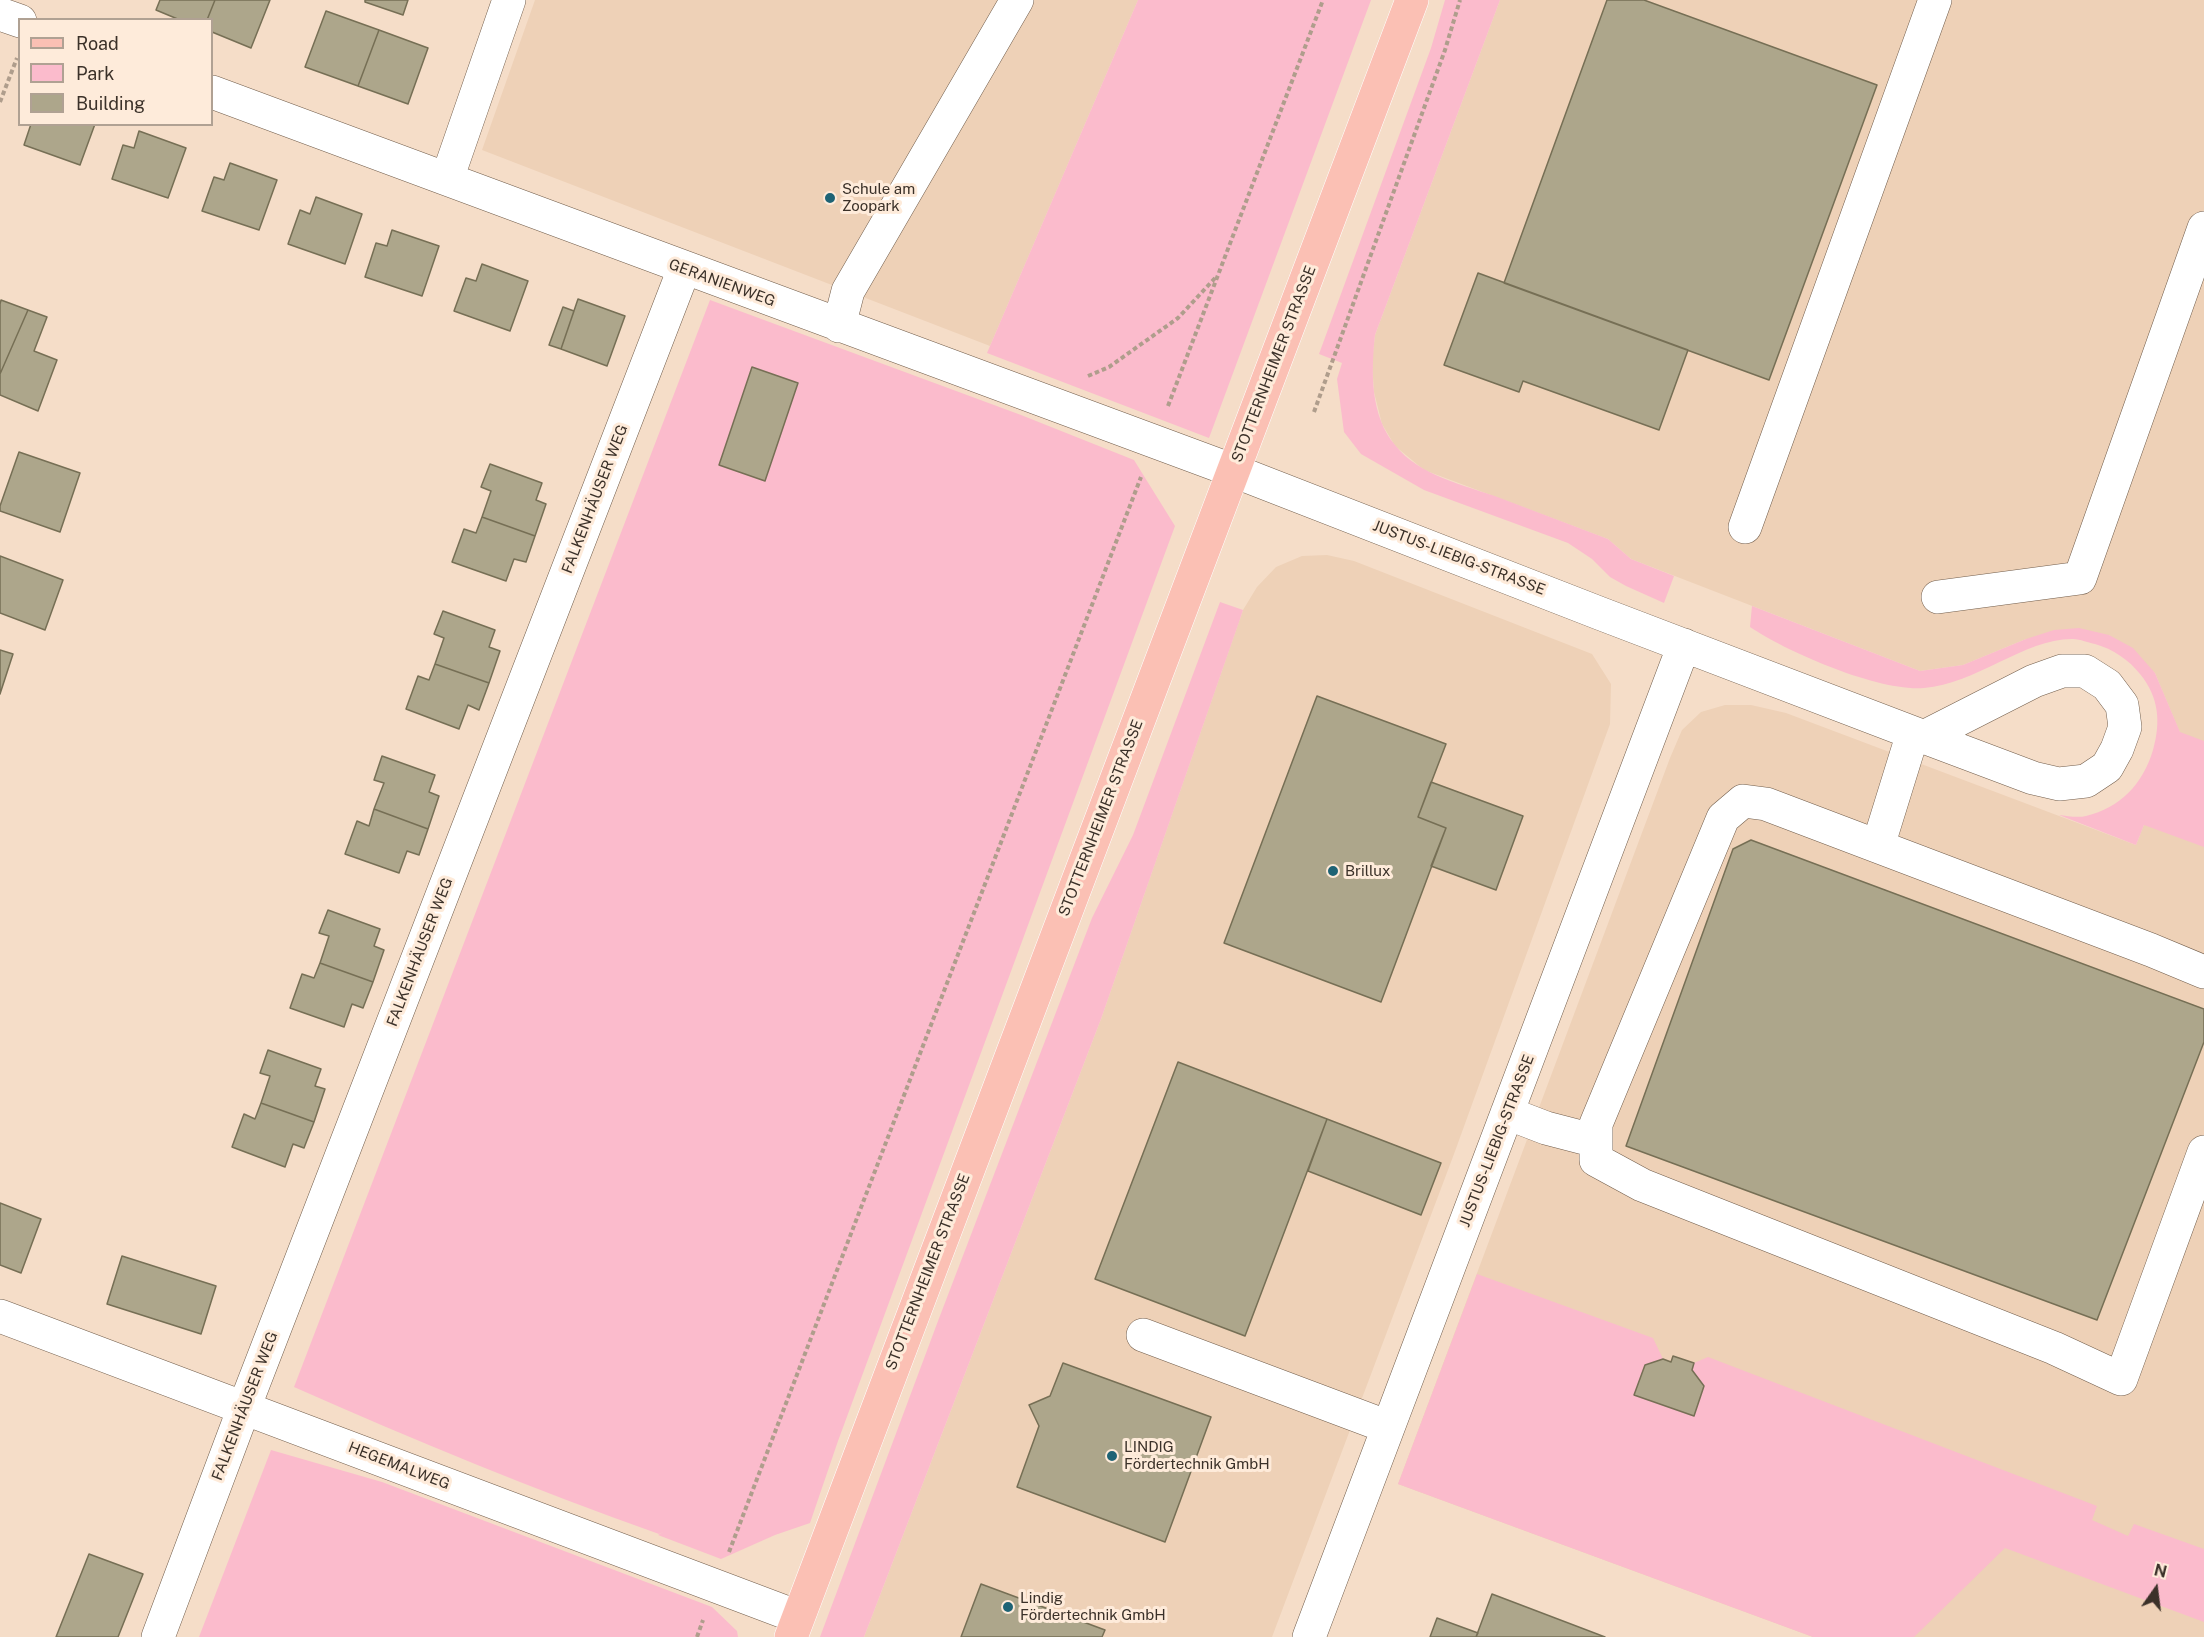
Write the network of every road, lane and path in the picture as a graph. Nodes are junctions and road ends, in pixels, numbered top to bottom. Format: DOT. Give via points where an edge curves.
graph roads {
  1 [pos="509,0"];
  2 [pos="1017,0"];
  3 [pos="1323,0"];
  4 [pos="1412,0"];
  5 [pos="1460,0"];
  6 [pos="1935,0"];
  7 [pos="0,14"];
  8 [pos="18,20"];
  9 [pos="18,55"];
  10 [pos="213,92"];
  11 [pos="0,102"];
  12 [pos="447,179"];
  13 [pos="2204,228"];
  14 [pos="684,269"];
  15 [pos="1219,274"];
  16 [pos="838,326"];
  17 [pos="1035,398"];
  18 [pos="1314,412"];
  19 [pos="1154,442"];
  20 [pos="1234,471"];
  21 [pos="1745,527"];
  22 [pos="1938,597"];
  23 [pos="1684,645"];
  24 [pos="1919,735"];
  25 [pos="1878,846"];
  26 [pos="2204,972"];
  27 [pos="1507,1113"];
  28 [pos="1596,1141"];
  29 [pos="2204,1152"];
  30 [pos="0,1316"];
  31 [pos="1143,1335"];
  32 [pos="244,1408"];
  33 [pos="1388,1427"];
  34 [pos="716,1586"];
  35 [pos="794,1627"];
  36 [pos="158,1637"];
  37 [pos="697,1637"];
  38 [pos="1309,1637"];
  1 -- 12 [label="street"];
  2 -- 16 [label="street" via="848,291"];
  3 -- 15 [label="path"];
  4 -- 20 [label="main road, STOTTERNHEIMER STRASSE"];
  5 -- 18 [label="path"];
  6 -- 21 [label="street"];
  7 -- 8 [label="street"];
  9 -- 11 [label="path"];
  10 -- 12 [label="street, GERANIENWEG"];
  12 -- 14 [label="street, GERANIENWEG"];
  13 -- 22 [label="street" via="2080,578"];
  14 -- 16 [label="street, GERANIENWEG"];
  14 -- 32 [label="street, FALKENHÄUSER WEG"];
  15 -- 17 [label="path" via="1178,318 1109,368"];
  15 -- 19 [label="path"];
  16 -- 17 [label="street, GERANIENWEG"];
  17 -- 19 [label="street, GERANIENWEG"];
  19 -- 20 [label="street, GERANIENWEG"];
  19 -- 34 [label="path"];
  20 -- 23 [label="street, JUSTUS-LIEBIG-STRASSE"];
  20 -- 35 [label="main road, STOTTERNHEIMER STRASSE"];
  23 -- 24 [label="street, JUSTUS-LIEBIG-STRASSE"];
  23 -- 27 [label="street, JUSTUS-LIEBIG-STRASSE"];
  24 -- 24 [label="street, JUSTUS-LIEBIG-STRASSE" via="2059,784 2086,781 2107,767 2125,727 2122,705 2107,685 2085,670 2062,670"];
  24 -- 25 [label="street"];
  25 -- 26 [label="street"];
  25 -- 28 [label="street" via="1766,804 1743,801 1723,818 1596,1124"];
  27 -- 28 [label="street"];
  27 -- 33 [label="street, JUSTUS-LIEBIG-STRASSE"];
  28 -- 29 [label="street" via="1596,1160 1642,1185 2055,1348 2121,1378"];
  30 -- 32 [label="street, HEGEMALWEG"];
  31 -- 33 [label="street"];
  32 -- 34 [label="street, HEGEMALWEG"];
  32 -- 36 [label="street, FALKENHÄUSER WEG"];
  33 -- 38 [label="street, JUSTUS-LIEBIG-STRASSE"];
  34 -- 35 [label="street, HEGEMALWEG"];
  34 -- 37 [label="path"];
}
